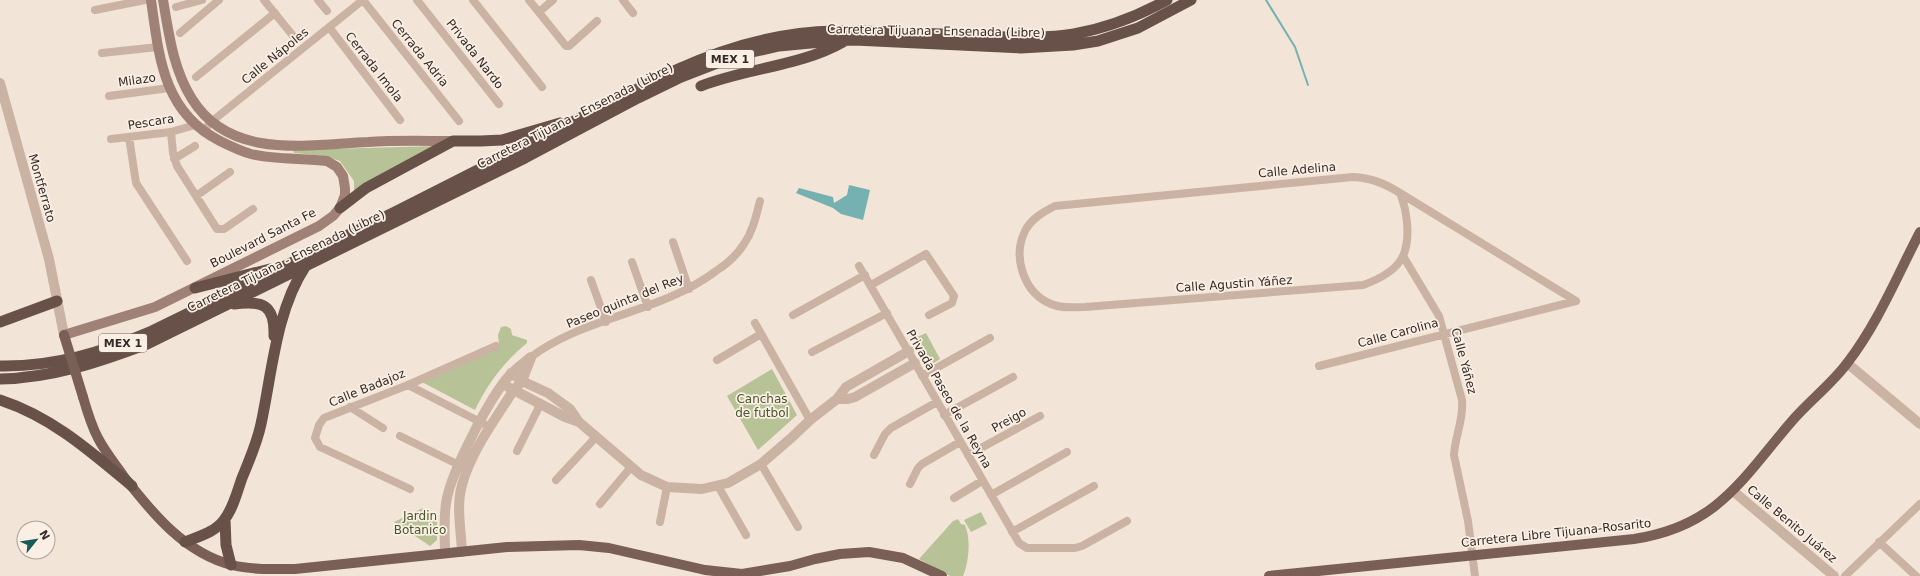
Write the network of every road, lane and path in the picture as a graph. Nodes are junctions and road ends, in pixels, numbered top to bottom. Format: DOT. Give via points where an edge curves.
graph roads {
  1 [pos="145,0"];
  2 [pos="151,0"];
  3 [pos="163,0"];
  4 [pos="202,0"];
  5 [pos="219,0"];
  6 [pos="264,0"];
  7 [pos="318,0"];
  8 [pos="363,0"];
  9 [pos="417,0"];
  10 [pos="473,0"];
  11 [pos="529,0"];
  12 [pos="553,0"];
  13 [pos="623,0"];
  14 [pos="1167,0"];
  15 [pos="1192,0"];
  16 [pos="176,7"];
  17 [pos="95,10"];
  18 [pos="327,11"];
  19 [pos="539,12"];
  20 [pos="275,13"];
  21 [pos="633,13"];
  22 [pos="597,20"];
  23 [pos="329,28"];
  24 [pos="180,33"];
  25 [pos="294,37"];
  26 [pos="845,41"];
  27 [pos="158,47"];
  28 [pos="102,53"];
  29 [pos="196,77"];
  30 [pos="0,83"];
  31 [pos="701,86"];
  32 [pos="542,87"];
  33 [pos="169,88"];
  34 [pos="109,96"];
  35 [pos="499,104"];
  36 [pos="584,115"];
  37 [pos="400,120"];
  38 [pos="459,121"];
  39 [pos="211,122"];
  40 [pos="195,125"];
  41 [pos="171,132"];
  42 [pos="203,132"];
  43 [pos="129,138"];
  44 [pos="111,139"];
  45 [pos="453,141"];
  46 [pos="195,146"];
  47 [pos="285,146"];
  48 [pos="282,158"];
  49 [pos="174,159"];
  50 [pos="230,172"];
  51 [pos="1400,192"];
  52 [pos="196,196"];
  53 [pos="760,201"];
  54 [pos="340,208"];
  55 [pos="253,209"];
  56 [pos="1920,232"];
  57 [pos="673,242"];
  58 [pos="1403,256"];
  59 [pos="1020,258"];
  60 [pos="188,261"];
  61 [pos="632,262"];
  62 [pos="286,266"];
  63 [pos="860,266"];
  64 [pos="306,267"];
  65 [pos="865,275"];
  66 [pos="591,280"];
  67 [pos="871,285"];
  68 [pos="194,288"];
  69 [pos="689,289"];
  70 [pos="57,301"];
  71 [pos="1576,301"];
  72 [pos="225,305"];
  73 [pos="648,307"];
  74 [pos="886,313"];
  75 [pos="793,315"];
  76 [pos="929,315"];
  77 [pos="0,322"];
  78 [pos="606,322"];
  79 [pos="755,323"];
  80 [pos="1445,333"];
  81 [pos="761,334"];
  82 [pos="64,335"];
  83 [pos="990,338"];
  84 [pos="496,346"];
  85 [pos="909,351"];
  86 [pos="812,352"];
  87 [pos="274,353"];
  88 [pos="531,357"];
  89 [pos="717,360"];
  90 [pos="915,363"];
  91 [pos="1847,363"];
  92 [pos="0,366"];
  93 [pos="1319,366"];
  94 [pos="511,373"];
  95 [pos="922,376"];
  96 [pos="1013,377"];
  97 [pos="0,379"];
  98 [pos="522,381"];
  99 [pos="503,383"];
  100 [pos="408,385"];
  101 [pos="513,391"];
  102 [pos="837,399"];
  103 [pos="0,400"];
  104 [pos="936,402"];
  105 [pos="541,403"];
  106 [pos="350,407"];
  107 [pos="944,415"];
  108 [pos="1040,416"];
  109 [pos="810,420"];
  110 [pos="480,422"];
  111 [pos="579,422"];
  112 [pos="1920,424"];
  113 [pos="490,427"];
  114 [pos="383,428"];
  115 [pos="400,436"];
  116 [pos="596,437"];
  117 [pos="960,442"];
  118 [pos="518,451"];
  119 [pos="1067,452"];
  120 [pos="874,455"];
  121 [pos="968,455"];
  122 [pos="761,464"];
  123 [pos="459,465"];
  124 [pos="631,467"];
  125 [pos="556,480"];
  126 [pos="982,481"];
  127 [pos="451,484"];
  128 [pos="910,484"];
  129 [pos="462,485"];
  130 [pos="132,486"];
  131 [pos="718,486"];
  132 [pos="1094,486"];
  133 [pos="667,487"];
  134 [pos="410,489"];
  135 [pos="1733,491"];
  136 [pos="991,495"];
  137 [pos="954,498"];
  138 [pos="600,504"];
  139 [pos="1920,504"];
  140 [pos="225,519"];
  141 [pos="1127,521"];
  142 [pos="660,522"];
  143 [pos="798,527"];
  144 [pos="1012,532"];
  145 [pos="746,535"];
  146 [pos="185,542"];
  147 [pos="1879,542"];
  148 [pos="462,552"];
  149 [pos="445,553"];
  150 [pos="1473,556"];
  151 [pos="231,565"];
  152 [pos="1329,573"];
  153 [pos="942,576"];
  154 [pos="1269,576"];
  155 [pos="1475,576"];
  156 [pos="1834,576"];
  157 [pos="1845,576"];
  158 [pos="1916,576"];
  1 -- 17 [label="street"];
  2 -- 27 [label="main road"];
  3 -- 39 [label="main road" via="173,57 179,75 192,99"];
  4 -- 16 [label="street"];
  5 -- 24 [label="street"];
  6 -- 20 [label="street"];
  7 -- 18 [label="street"];
  8 -- 23 [label="street, Calle Nápoles"];
  8 -- 38 [label="street, Cerrada Adria"];
  9 -- 35 [label="street, Privada Nardo"];
  10 -- 32 [label="street"];
  11 -- 19 [label="street"];
  12 -- 19 [label="street"];
  13 -- 21 [label="street"];
  14 -- 36 [label="highway, Carretera Tijuana - Ensenada (Libre) / MEX 1" via="1122,21 1073,34 1032,37 835,31 773,38 693,61"];
  15 -- 26 [label="highway, Carretera Tijuana - Ensenada (Libre) / MEX 1" via="1138,28 1098,41 1073,45 1021,48"];
  19 -- 22 [label="street" via="567,47"];
  20 -- 25 [label="street"];
  20 -- 29 [label="street"];
  23 -- 37 [label="street, Cerrada Imola"];
  23 -- 39 [label="street, Calle Nápoles"];
  26 -- 31 [label="highway" via="820,54 736,74"];
  26 -- 64 [label="highway, Carretera Tijuana - Ensenada (Libre) / MEX 1" via="779,46 698,70"];
  27 -- 28 [label="street"];
  27 -- 33 [label="main road"];
  30 -- 70 [label="street, Montferrato" via="49,259"];
  33 -- 34 [label="street, Milazo"];
  33 -- 40 [label="main road" via="181,109"];
  36 -- 45 [label="highway" via="502,140"];
  36 -- 62 [label="highway, Carretera Tijuana - Ensenada (Libre) / MEX 1" via="528,146"];
  39 -- 42 [label="street, Calle Nápoles"];
  39 -- 47 [label="main road" via="250,141"];
  40 -- 41 [label="street, Pescara"];
  40 -- 42 [label="main road"];
  41 -- 43 [label="street, Pescara"];
  41 -- 49 [label="street"];
  42 -- 48 [label="main road" via="251,154"];
  43 -- 44 [label="street, Pescara"];
  43 -- 60 [label="street" via="136,183"];
  45 -- 47 [label="main road" via="377,141"];
  45 -- 54 [label="highway" via="366,188"];
  46 -- 49 [label="street"];
  47 -- 48 [label="street"];
  48 -- 54 [label="main road" via="327,161 337,167 346,188"];
  49 -- 52 [label="street"];
  50 -- 52 [label="street"];
  51 -- 58 [label="street" via="1405,205 1406,220"];
  51 -- 59 [label="street, Calle Adelina" via="1368,178 1353,177 1066,204 1055,206 1033,220 1025,230"];
  51 -- 71 [label="street, Calle Adelina"];
  52 -- 55 [label="street" via="219,230"];
  53 -- 69 [label="street, Paseo quinta del Rey" via="751,232 737,254"];
  54 -- 68 [label="main road, Boulevard Santa Fe" via="319,226"];
  56 -- 91 [label="main road, Carretera Libre Tijuana-Rosarito" via="1864,339"];
  57 -- 69 [label="street"];
  58 -- 59 [label="street, Calle Agustin Yáñez" via="1384,275 1363,285 1085,307 1063,307 1041,299 1023,276"];
  58 -- 80 [label="street, Calle Yáñez" via="1439,316"];
  61 -- 73 [label="street"];
  62 -- 68 [label="highway"];
  62 -- 92 [label="highway, Carretera Tijuana - Ensenada (Libre) / MEX 1" via="152,331 111,348 48,364"];
  63 -- 65 [label="street, Privada Paseo de la Reyna"];
  64 -- 72 [label="highway, Carretera Tijuana - Ensenada (Libre) / MEX 1"];
  64 -- 87 [label="highway" via="291,295"];
  65 -- 67 [label="street, Privada Paseo de la Reyna"];
  65 -- 75 [label="street"];
  66 -- 78 [label="street"];
  67 -- 74 [label="street, Privada Paseo de la Reyna"];
  67 -- 76 [label="street" via="926,254 954,296 952,303"];
  68 -- 82 [label="main road, Boulevard Santa Fe" via="155,307"];
  69 -- 73 [label="street, Paseo quinta del Rey"];
  70 -- 77 [label="highway"];
  70 -- 82 [label="street, Montferrato"];
  71 -- 80 [label="street, Calle Carolina"];
  72 -- 87 [label="highway" via="252,302 264,305 275,323"];
  72 -- 97 [label="highway, Carretera Tijuana - Ensenada (Libre) / MEX 1" via="147,344 114,357 49,375"];
  73 -- 78 [label="street, Paseo quinta del Rey"];
  74 -- 85 [label="street, Privada Paseo de la Reyna"];
  74 -- 86 [label="street"];
  78 -- 88 [label="street, Paseo quinta del Rey" via="547,346"];
  79 -- 81 [label="street"];
  80 -- 93 [label="street, Calle Carolina"];
  80 -- 150 [label="street, Calle Yáñez" via="1462,400 1463,414 1454,445 1454,455"];
  81 -- 89 [label="street"];
  81 -- 109 [label="street"];
  82 -- 130 [label="main road, bridge" via="101,444"];
  83 -- 95 [label="street"];
  84 -- 100 [label="street, Calle Badajoz"];
  85 -- 90 [label="street, Privada Paseo de la Reyna"];
  85 -- 102 [label="street" via="846,387"];
  87 -- 140 [label="highway" via="260,430"];
  88 -- 94 [label="street"];
  88 -- 98 [label="street"];
  90 -- 95 [label="street, Privada Paseo de la Reyna"];
  90 -- 102 [label="street" via="848,400"];
  91 -- 112 [label="street"];
  91 -- 135 [label="main road, Carretera Libre Tijuana-Rosarito" via="1792,421"];
  94 -- 98 [label="street"];
  94 -- 99 [label="street"];
  95 -- 104 [label="street, Privada Paseo de la Reyna"];
  96 -- 107 [label="street"];
  98 -- 101 [label="street"];
  98 -- 111 [label="street" via="548,393 570,409"];
  99 -- 101 [label="street"];
  99 -- 110 [label="street"];
  100 -- 106 [label="street, Calle Badajoz"];
  100 -- 110 [label="street"];
  101 -- 105 [label="street"];
  101 -- 113 [label="street"];
  102 -- 109 [label="street"];
  103 -- 130 [label="highway" via="53,423"];
  104 -- 107 [label="street, Privada Paseo de la Reyna"];
  104 -- 120 [label="street" via="891,428"];
  105 -- 111 [label="street"];
  105 -- 118 [label="street"];
  106 -- 114 [label="street"];
  106 -- 134 [label="street, Calle Badajoz" via="324,418 316,433 317,443 325,450"];
  107 -- 117 [label="street, Privada Paseo de la Reyna"];
  108 -- 121 [label="street, Preigo"];
  109 -- 122 [label="street"];
  110 -- 113 [label="street"];
  110 -- 123 [label="street"];
  111 -- 116 [label="street"];
  113 -- 129 [label="street" via="470,463"];
  115 -- 123 [label="street"];
  116 -- 124 [label="street"];
  116 -- 125 [label="street"];
  117 -- 121 [label="street, Privada Paseo de la Reyna"];
  117 -- 128 [label="street" via="922,464"];
  119 -- 136 [label="street"];
  121 -- 126 [label="street, Privada Paseo de la Reyna"];
  122 -- 131 [label="street" via="742,476"];
  122 -- 143 [label="street"];
  123 -- 127 [label="street"];
  124 -- 133 [label="street"];
  124 -- 138 [label="street"];
  126 -- 136 [label="street, Privada Paseo de la Reyna"];
  126 -- 137 [label="street"];
  127 -- 129 [label="street"];
  127 -- 149 [label="street" via="447,498"];
  129 -- 148 [label="street"];
  130 -- 146 [label="main road" via="168,528"];
  131 -- 133 [label="street" via="688,489"];
  131 -- 145 [label="street"];
  132 -- 144 [label="street"];
  133 -- 142 [label="street"];
  135 -- 150 [label="main road, Carretera Libre Tijuana-Rosarito" via="1702,516 1684,526 1658,535"];
  135 -- 156 [label="street, Calle Benito Juárez"];
  136 -- 144 [label="street, Privada Paseo de la Reyna"];
  139 -- 147 [label="street"];
  140 -- 146 [label="highway" via="206,535"];
  140 -- 151 [label="highway" via="226,545"];
  141 -- 144 [label="street, Privada Paseo de la Reyna" via="1075,548 1027,548 1019,543"];
  146 -- 151 [label="main road"];
  147 -- 157 [label="street"];
  147 -- 158 [label="street"];
  148 -- 149 [label="main road"];
  148 -- 153 [label="main road" via="508,547 579,545 609,548 705,570 742,574 790,566 815,558 869,552 903,558"];
  149 -- 151 [label="main road" via="295,569 257,569"];
  150 -- 152 [label="main road, Carretera Libre Tijuana-Rosarito"];
  150 -- 155 [label="street, Calle Yáñez"];
  152 -- 154 [label="main road, Carretera Libre Tijuana-Rosarito"];
}
